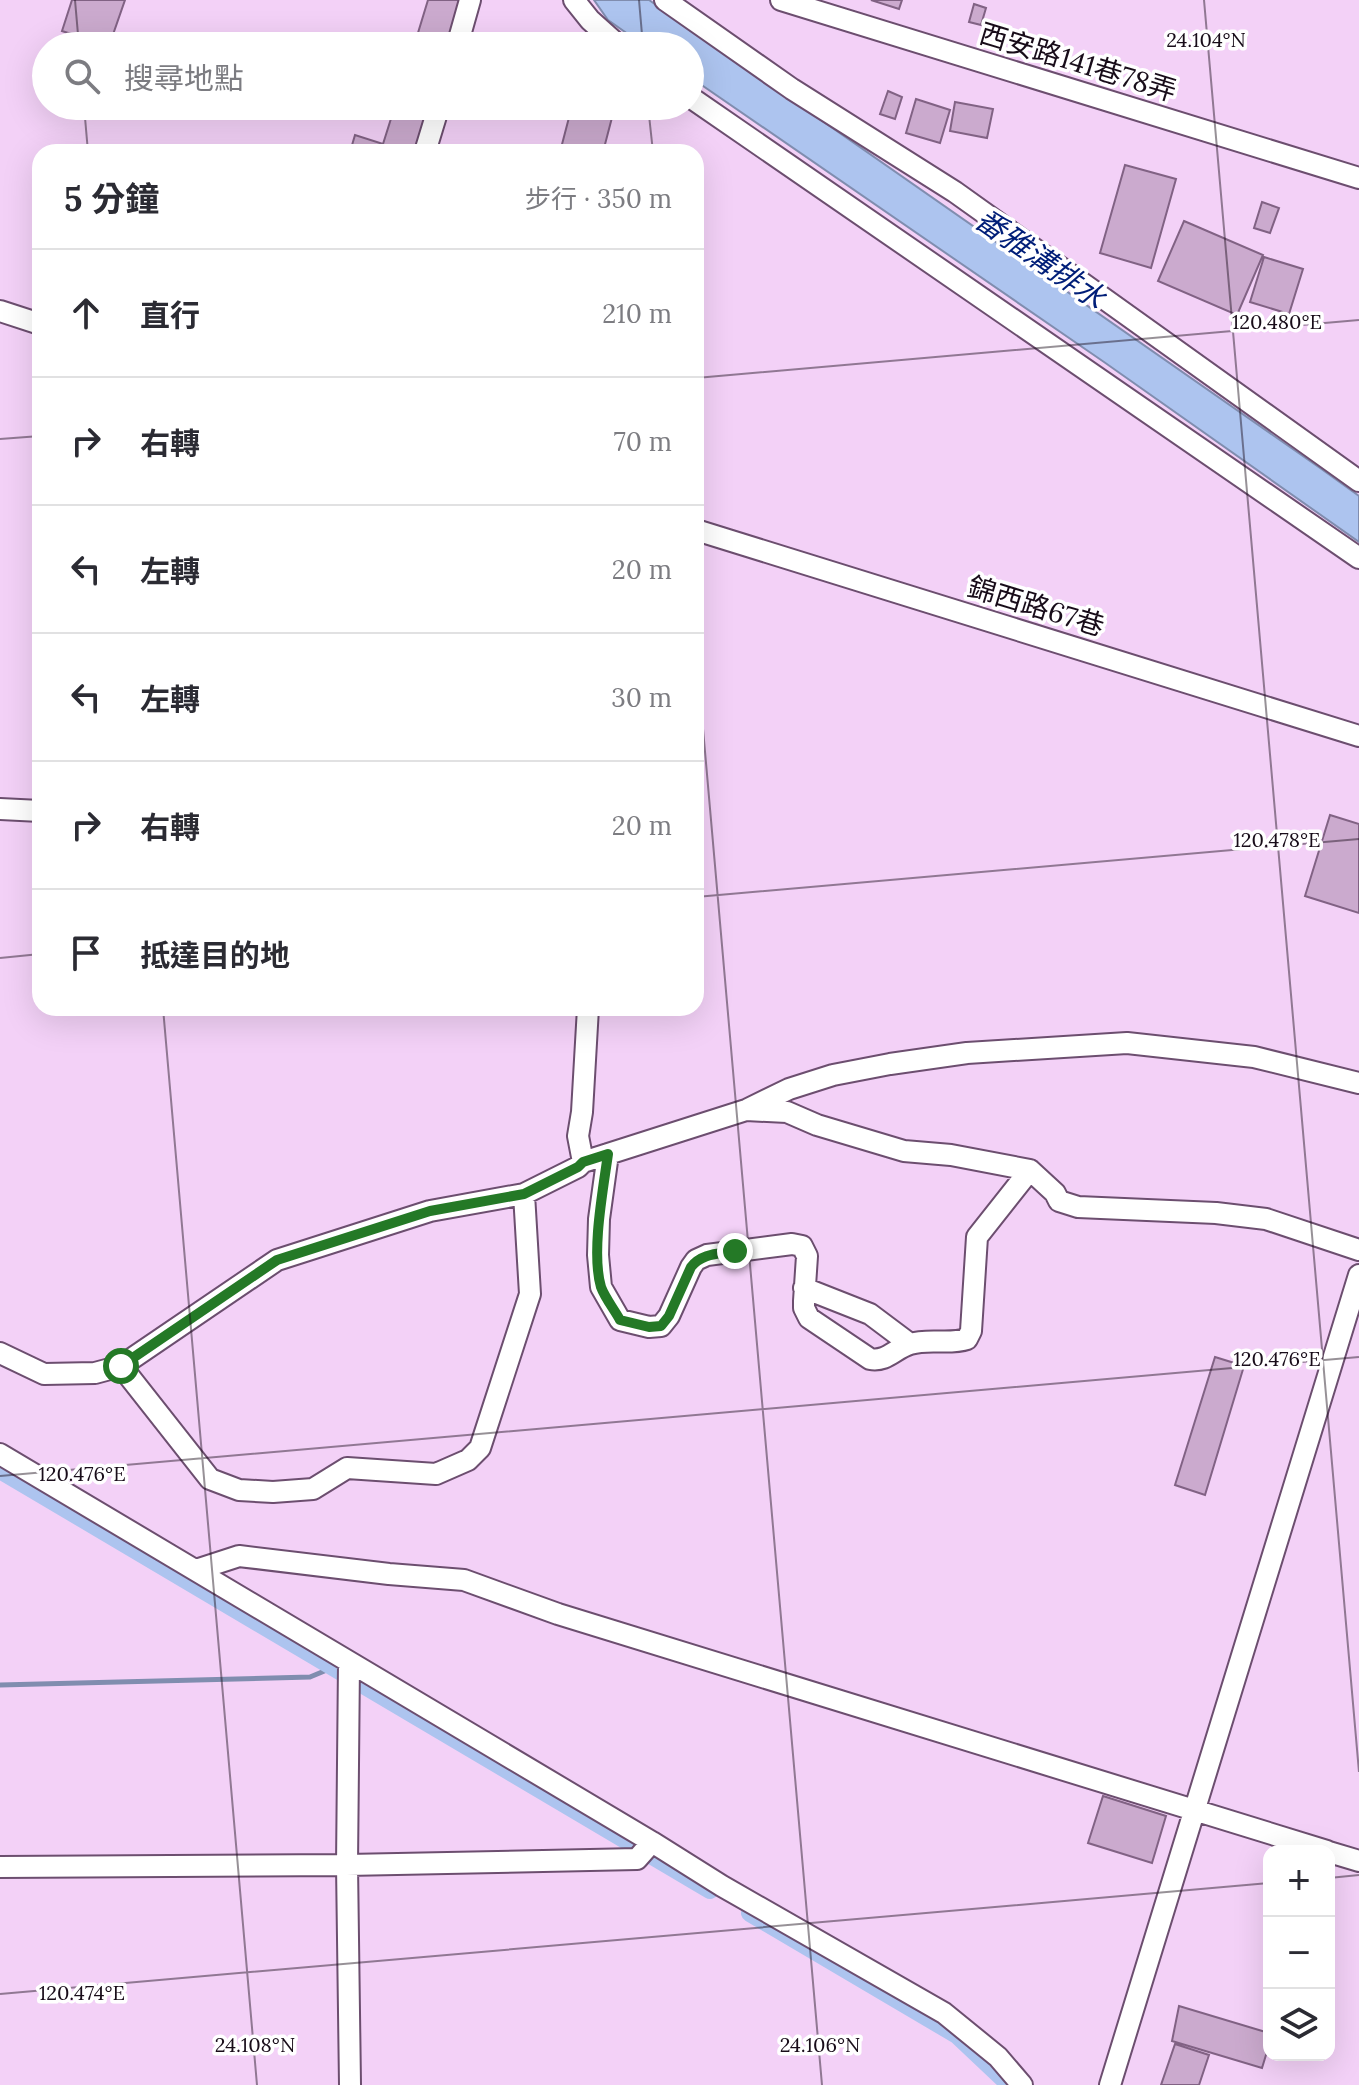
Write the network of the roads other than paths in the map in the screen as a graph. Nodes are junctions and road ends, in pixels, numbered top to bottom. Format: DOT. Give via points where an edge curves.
graph roads {
  1 [pos="470,0"];
  2 [pos="574,0"];
  3 [pos="665,0"];
  4 [pos="781,0"];
  5 [pos="461,32"];
  6 [pos="603,32"];
  7 [pos="704,107"];
  8 [pos="435,120"];
  9 [pos="427,144"];
  10 [pos="1359,178"];
  11 [pos="0,311"];
  12 [pos="32,321"];
  13 [pos="1359,481"];
  14 [pos="704,532"];
  15 [pos="1359,558"];
  16 [pos="1359,736"];
  17 [pos="0,809"];
  18 [pos="32,811"];
  19 [pos="588,1016"];
  20 [pos="1359,1083"];
  21 [pos="746,1110"];
  22 [pos="608,1154"];
  23 [pos="583,1162"];
  24 [pos="1030,1170"];
  25 [pos="524,1194"];
  26 [pos="1359,1250"];
  27 [pos="1359,1275"];
  28 [pos="804,1288"];
  29 [pos="910,1344"];
  30 [pos="0,1353"];
  31 [pos="121,1366"];
  32 [pos="0,1454"];
  33 [pos="196,1570"];
  34 [pos="349,1663"];
  35 [pos="1194,1810"];
  36 [pos="652,1842"];
  37 [pos="1308,1845"];
  38 [pos="1335,1853"];
  39 [pos="1359,1861"];
  40 [pos="347,1865"];
  41 [pos="0,1867"];
  42 [pos="350,2085"];
  43 [pos="1022,2085"];
  44 [pos="1110,2085"];
  1 -- 5 [label="street"];
  2 -- 6 [label="street"];
  3 -- 13 [label="street" via="792,89 955,192"];
  4 -- 10 [label="street, 西安路141巷78弄"];
  7 -- 15 [label="street"];
  8 -- 9 [label="street"];
  11 -- 12 [label="street"];
  14 -- 16 [label="street, 錦西路67巷"];
  17 -- 18 [label="street"];
  19 -- 23 [label="street" via="578,1136"];
  20 -- 21 [label="street" via="1254,1057 1127,1043 967,1053 890,1064 789,1089"];
  21 -- 22 [label="street"];
  21 -- 24 [label="street" via="787,1112 904,1151"];
  22 -- 23 [label="street"];
  22 -- 28 [label="street" via="598,1255 601,1287 620,1320 661,1326 691,1267 707,1255 802,1246 807,1256"];
  23 -- 25 [label="street"];
  24 -- 26 [label="street" via="1059,1201 1078,1207 1266,1219"];
  24 -- 29 [label="street" via="977,1237 967,1339"];
  25 -- 31 [label="street" via="430,1211 277,1260"];
  25 -- 31 [label="street" via="530,1294 480,1448 468,1460 436,1474 347,1468 313,1489 239,1490 210,1479"];
  27 -- 35 [label="street"];
  28 -- 29 [label="street" via="870,1314"];
  28 -- 29 [label="street" via="809,1318 870,1359 880,1361"];
  30 -- 31 [label="street" via="44,1374 95,1373"];
  32 -- 33 [label="street"];
  33 -- 34 [label="street"];
  33 -- 35 [label="street" via="239,1556 464,1580 558,1614"];
  34 -- 36 [label="street"];
  34 -- 40 [label="street"];
  35 -- 37 [label="street"];
  35 -- 44 [label="street"];
  36 -- 40 [label="street" via="637,1859"];
  36 -- 43 [label="street" via="944,2013 998,2057"];
  38 -- 39 [label="street"];
  40 -- 41 [label="street"];
  40 -- 42 [label="street"];
}
